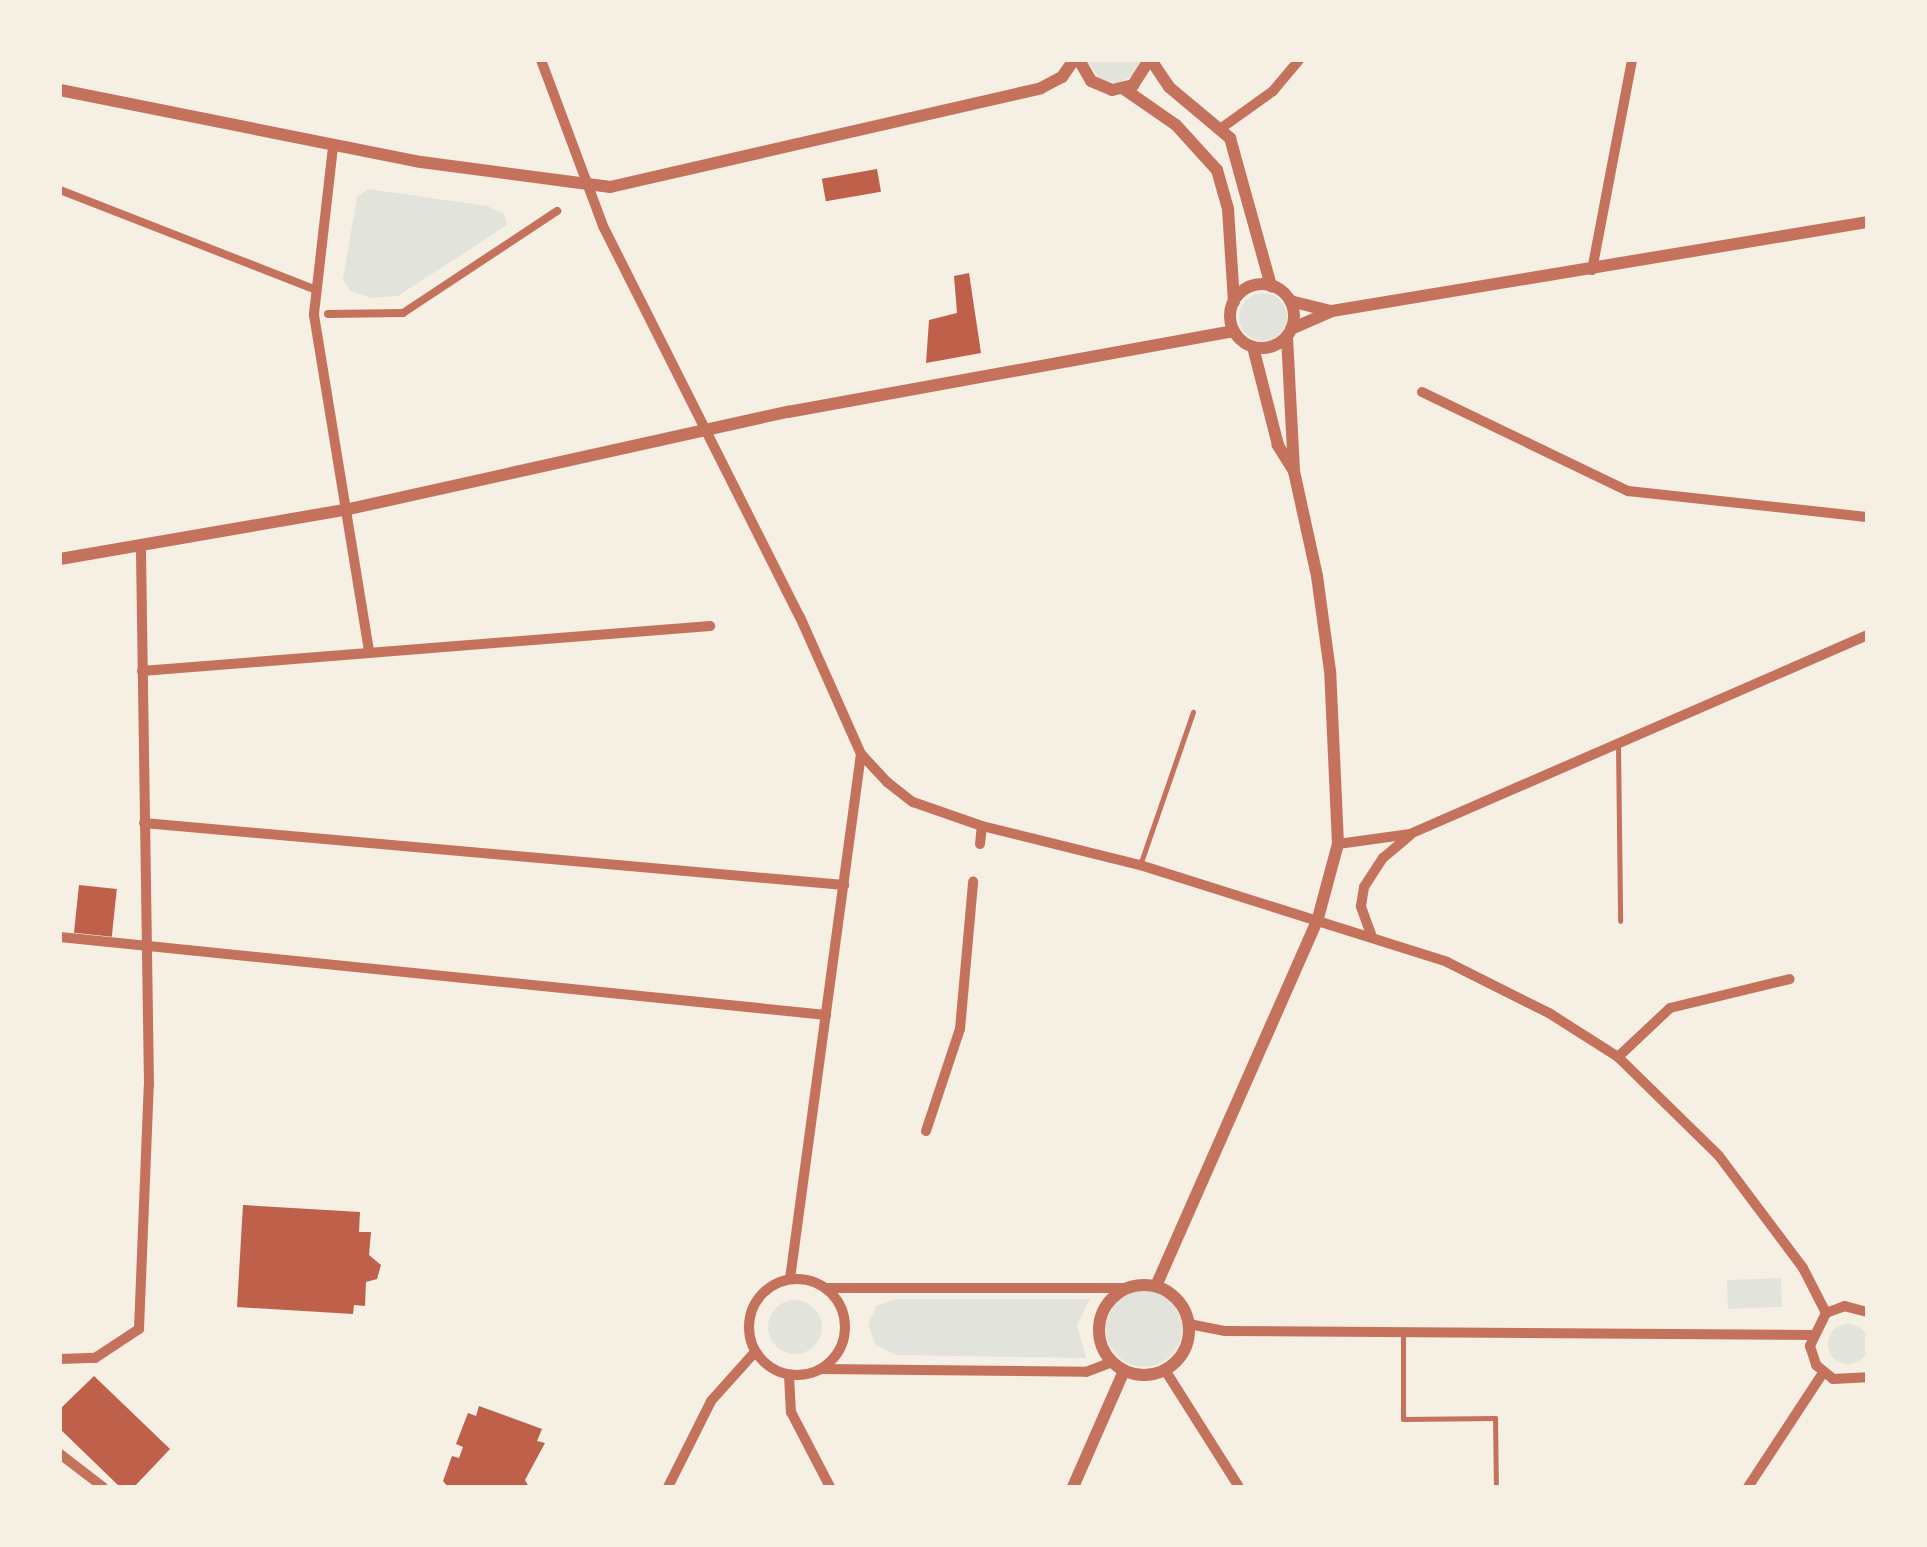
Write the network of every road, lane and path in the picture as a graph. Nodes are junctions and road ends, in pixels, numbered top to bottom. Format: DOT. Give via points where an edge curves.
graph roads {
  1 [pos="541,60"];
  2 [pos="1077,60"];
  3 [pos="1150,60"];
  4 [pos="1299,60"];
  5 [pos="1632,60"];
  6 [pos="1124,89"];
  7 [pos="60,90"];
  8 [pos="1220,129"];
  9 [pos="334,147"];
  10 [pos="586,187"];
  11 [pos="60,190"];
  12 [pos="557,211"];
  13 [pos="1867,222"];
  14 [pos="1592,270"];
  15 [pos="1271,286"];
  16 [pos="314,291"];
  17 [pos="1290,301"];
  18 [pos="1234,302"];
  19 [pos="1332,311"];
  20 [pos="328,314"];
  21 [pos="1234,331"];
  22 [pos="1289,333"];
  23 [pos="1253,347"];
  24 [pos="1422,392"];
  25 [pos="706,430"];
  26 [pos="1294,471"];
  27 [pos="349,509"];
  28 [pos="1867,517"];
  29 [pos="141,549"];
  30 [pos="60,558"];
  31 [pos="710,626"];
  32 [pos="1867,636"];
  33 [pos="369,650"];
  34 [pos="142,671"];
  35 [pos="1193,712"];
  36 [pos="1618,745"];
  37 [pos="860,754"];
  38 [pos="144,823"];
  39 [pos="982,826"];
  40 [pos="1410,834"];
  41 [pos="980,844"];
  42 [pos="1338,844"];
  43 [pos="1140,865"];
  44 [pos="972,882"];
  45 [pos="844,885"];
  46 [pos="1318,918"];
  47 [pos="1620,922"];
  48 [pos="60,936"];
  49 [pos="1372,937"];
  50 [pos="146,942"];
  51 [pos="1790,979"];
  52 [pos="826,1015"];
  53 [pos="1618,1058"];
  54 [pos="926,1131"];
  55 [pos="790,1280"];
  56 [pos="1156,1286"];
  57 [pos="825,1288"];
  58 [pos="1127,1288"];
  59 [pos="1867,1311"];
  60 [pos="1826,1313"];
  61 [pos="1189,1324"];
  62 [pos="1403,1334"];
  63 [pos="1811,1335"];
  64 [pos="756,1352"];
  65 [pos="60,1359"];
  66 [pos="1112,1362"];
  67 [pos="820,1370"];
  68 [pos="1165,1370"];
  69 [pos="1124,1371"];
  70 [pos="1823,1373"];
  71 [pos="789,1375"];
  72 [pos="1867,1377"];
  73 [pos="60,1454"];
  74 [pos="103,1487"];
  75 [pos="668,1487"];
  76 [pos="830,1487"];
  77 [pos="1073,1487"];
  78 [pos="1239,1487"];
  79 [pos="1496,1487"];
  80 [pos="1748,1487"];
  1 -- 10 [label="street"];
  2 -- 6 [label="street" via="1101,88"];
  2 -- 10 [label="street" via="1041,88 637,184"];
  3 -- 6 [label="street" via="1140,79"];
  3 -- 8 [label="street" via="1169,87"];
  4 -- 8 [label="street" via="1273,91"];
  5 -- 14 [label="street"];
  6 -- 18 [label="street" via="1176,125 1217,170 1228,209"];
  7 -- 9 [label="street"];
  8 -- 15 [label="street" via="1242,163"];
  9 -- 10 [label="street"];
  9 -- 16 [label="street"];
  10 -- 25 [label="street"];
  11 -- 16 [label="street"];
  12 -- 20 [label="street" via="403,313"];
  13 -- 14 [label="street"];
  14 -- 19 [label="street"];
  15 -- 17 [label="street"];
  15 -- 18 [label="street" via="1246,290"];
  16 -- 27 [label="street"];
  17 -- 19 [label="street"];
  17 -- 22 [label="street"];
  18 -- 21 [label="street"];
  19 -- 22 [label="street"];
  21 -- 23 [label="street"];
  21 -- 25 [label="street"];
  22 -- 23 [label="street" via="1270,347"];
  22 -- 26 [label="street"];
  23 -- 26 [label="street" via="1278,445"];
  24 -- 28 [label="street" via="1628,491"];
  25 -- 27 [label="street"];
  25 -- 37 [label="street"];
  26 -- 42 [label="street" via="1330,671"];
  27 -- 29 [label="street"];
  27 -- 33 [label="street"];
  29 -- 30 [label="street"];
  29 -- 34 [label="street"];
  31 -- 33 [label="street"];
  32 -- 36 [label="street"];
  33 -- 34 [label="street"];
  34 -- 38 [label="street"];
  35 -- 43 [label="lane"];
  36 -- 40 [label="street"];
  36 -- 47 [label="lane"];
  37 -- 39 [label="street" via="913,802"];
  37 -- 45 [label="street"];
  38 -- 45 [label="street"];
  38 -- 50 [label="street"];
  39 -- 41 [label="street"];
  39 -- 43 [label="street"];
  40 -- 42 [label="street"];
  40 -- 49 [label="street" via="1364,887 1360,906"];
  42 -- 46 [label="street"];
  43 -- 46 [label="street"];
  44 -- 54 [label="street" via="960,1029"];
  45 -- 52 [label="street"];
  46 -- 49 [label="street"];
  46 -- 56 [label="street"];
  48 -- 50 [label="street"];
  49 -- 53 [label="street" via="1494,983"];
  50 -- 52 [label="street"];
  50 -- 65 [label="street" via="149,1120 139,1329 96,1358"];
  51 -- 53 [label="street" via="1670,1008"];
  52 -- 55 [label="street"];
  53 -- 60 [label="street" via="1719,1156 1803,1268"];
  55 -- 57 [label="street"];
  55 -- 64 [label="street" via="775,1284 753,1306 748,1322"];
  56 -- 58 [label="street"];
  56 -- 61 [label="street" via="1178,1300"];
  57 -- 58 [label="street"];
  57 -- 67 [label="street" via="845,1323 839,1350"];
  58 -- 66 [label="street" via="1100,1322"];
  59 -- 60 [label="street" via="1845,1306"];
  60 -- 63 [label="street"];
  61 -- 62 [label="street" via="1225,1331"];
  61 -- 68 [label="street" via="1184,1350"];
  62 -- 63 [label="street"];
  62 -- 79 [label="lane" via="1403,1419 1494,1418"];
  63 -- 70 [label="street" via="1812,1356"];
  64 -- 71 [label="street"];
  64 -- 75 [label="street" via="712,1402"];
  66 -- 67 [label="street" via="1086,1372"];
  66 -- 69 [label="street"];
  67 -- 71 [label="street"];
  68 -- 69 [label="street"];
  68 -- 78 [label="street"];
  69 -- 77 [label="street"];
  70 -- 72 [label="street" via="1844,1382"];
  70 -- 80 [label="street"];
  71 -- 76 [label="street" via="791,1412"];
  73 -- 74 [label="street"];
}
